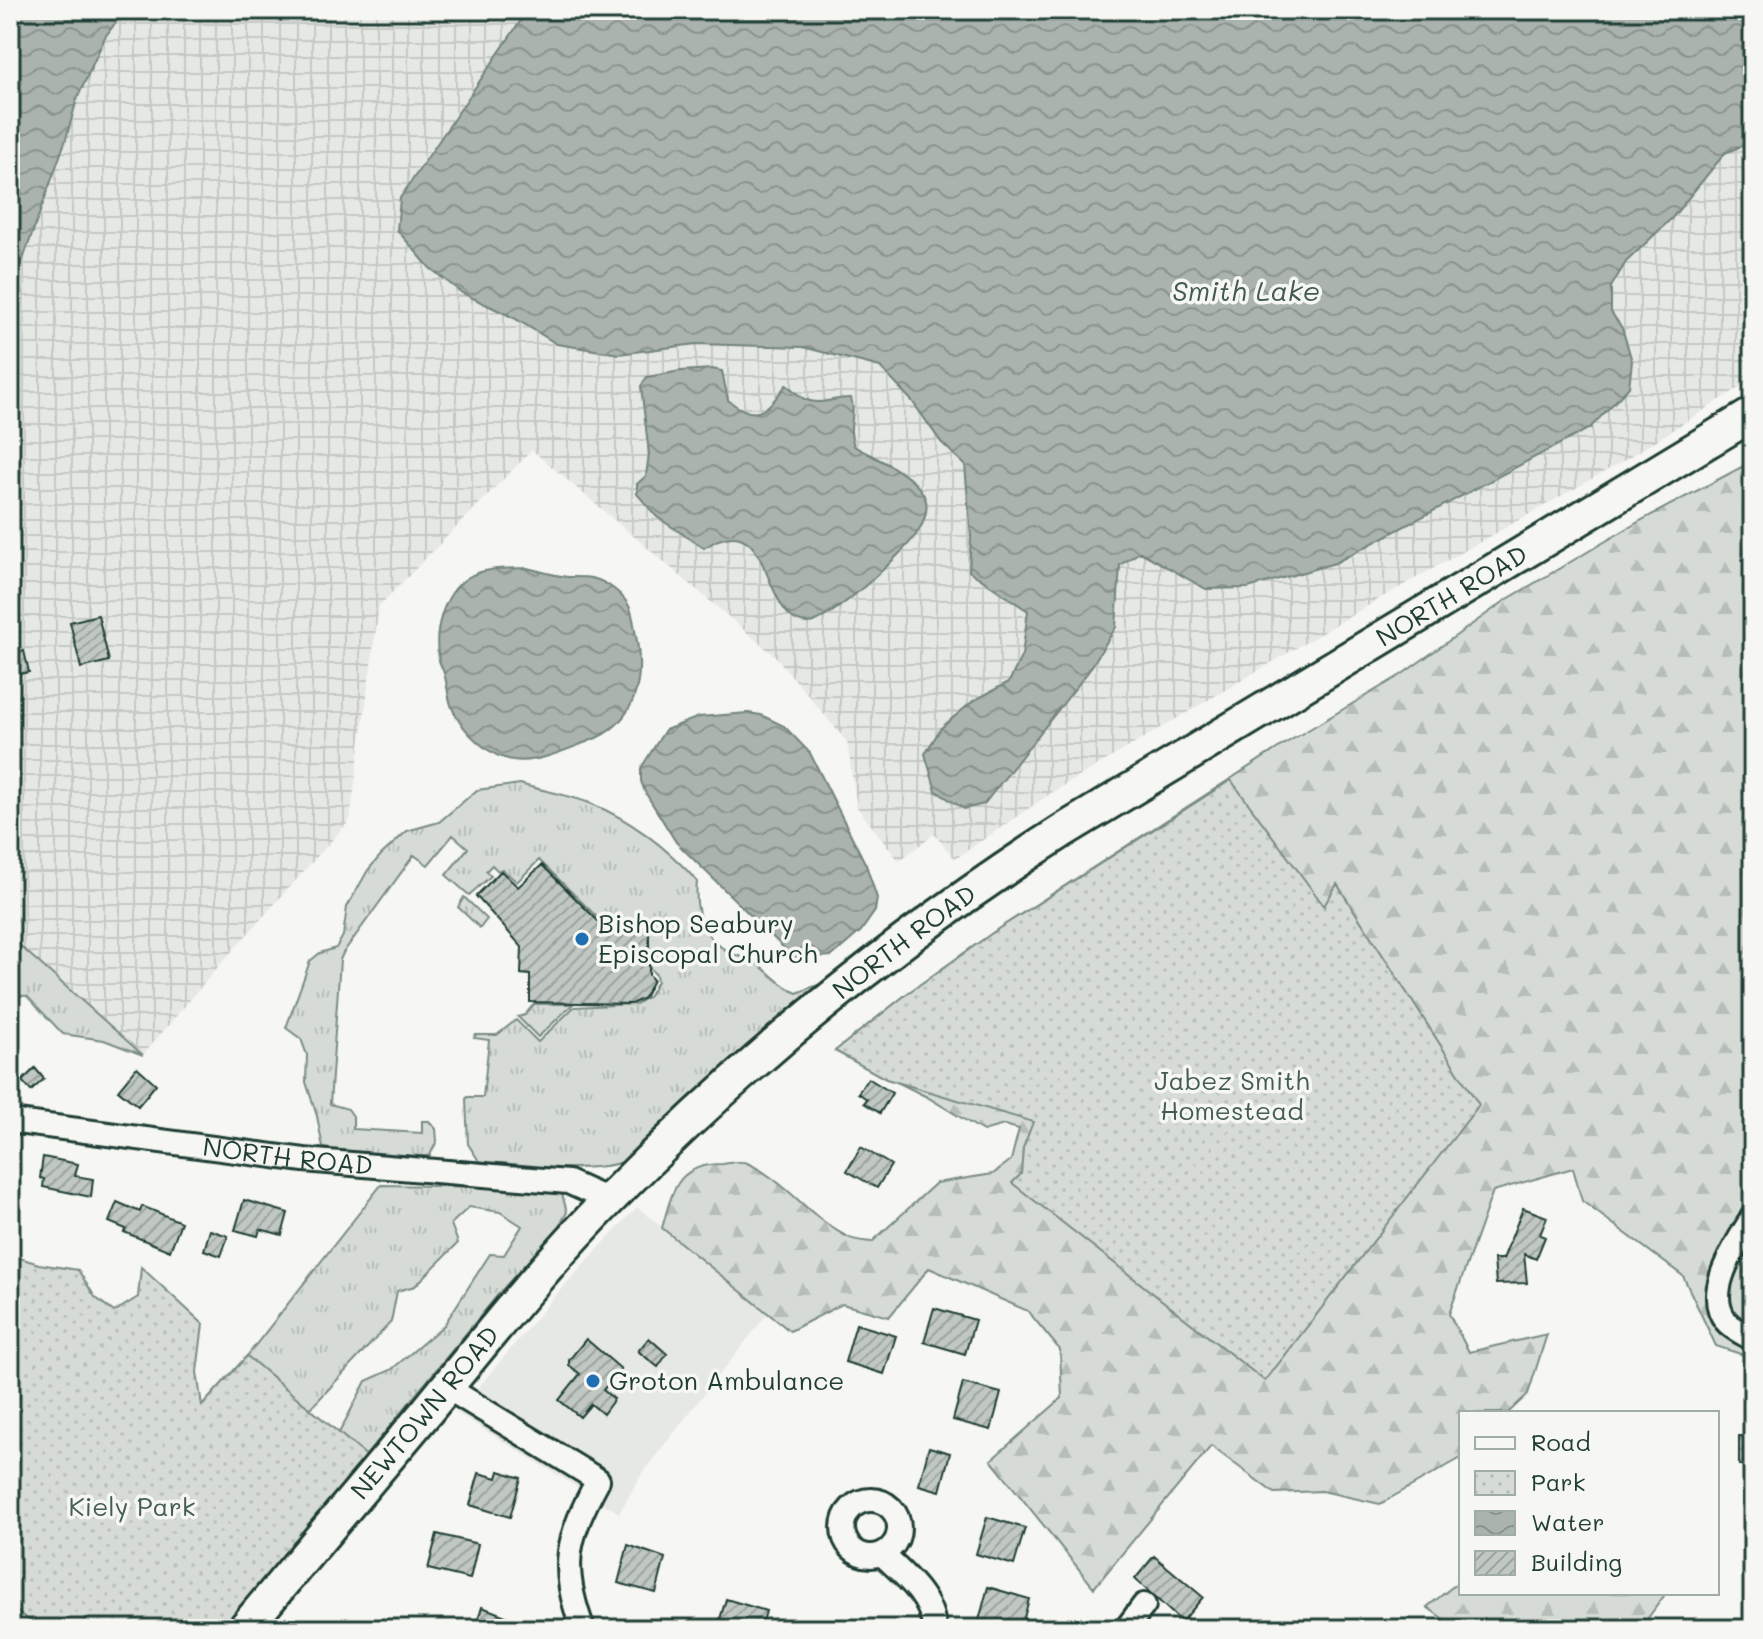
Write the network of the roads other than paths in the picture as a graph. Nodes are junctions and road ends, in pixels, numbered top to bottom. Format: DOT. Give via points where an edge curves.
graph roads {
  1 [pos="1753,414"];
  2 [pos="10,1121"];
  3 [pos="608,1200"];
  4 [pos="1753,1216"];
  5 [pos="1753,1339"];
  6 [pos="446,1387"];
  7 [pos="883,1555"];
  8 [pos="1144,1605"];
  9 [pos="244,1629"];
  10 [pos="583,1629"];
  11 [pos="934,1629"];
  12 [pos="1126,1629"];
  1 -- 3 [label="main road, NORTH ROAD" via="994,875 805,1018"];
  2 -- 3 [label="street, NORTH ROAD" via="304,1160 568,1182"];
  3 -- 6 [label="main road, NEWTOWN ROAD"];
  4 -- 5 [label="street" via="1720,1284 1719,1304 1726,1321"];
  6 -- 9 [label="main road, NEWTOWN ROAD"];
  6 -- 10 [label="street" via="598,1480 569,1555 570,1590"];
  7 -- 11 [label="street" via="919,1592"];
  8 -- 12 [label="street"];
}
